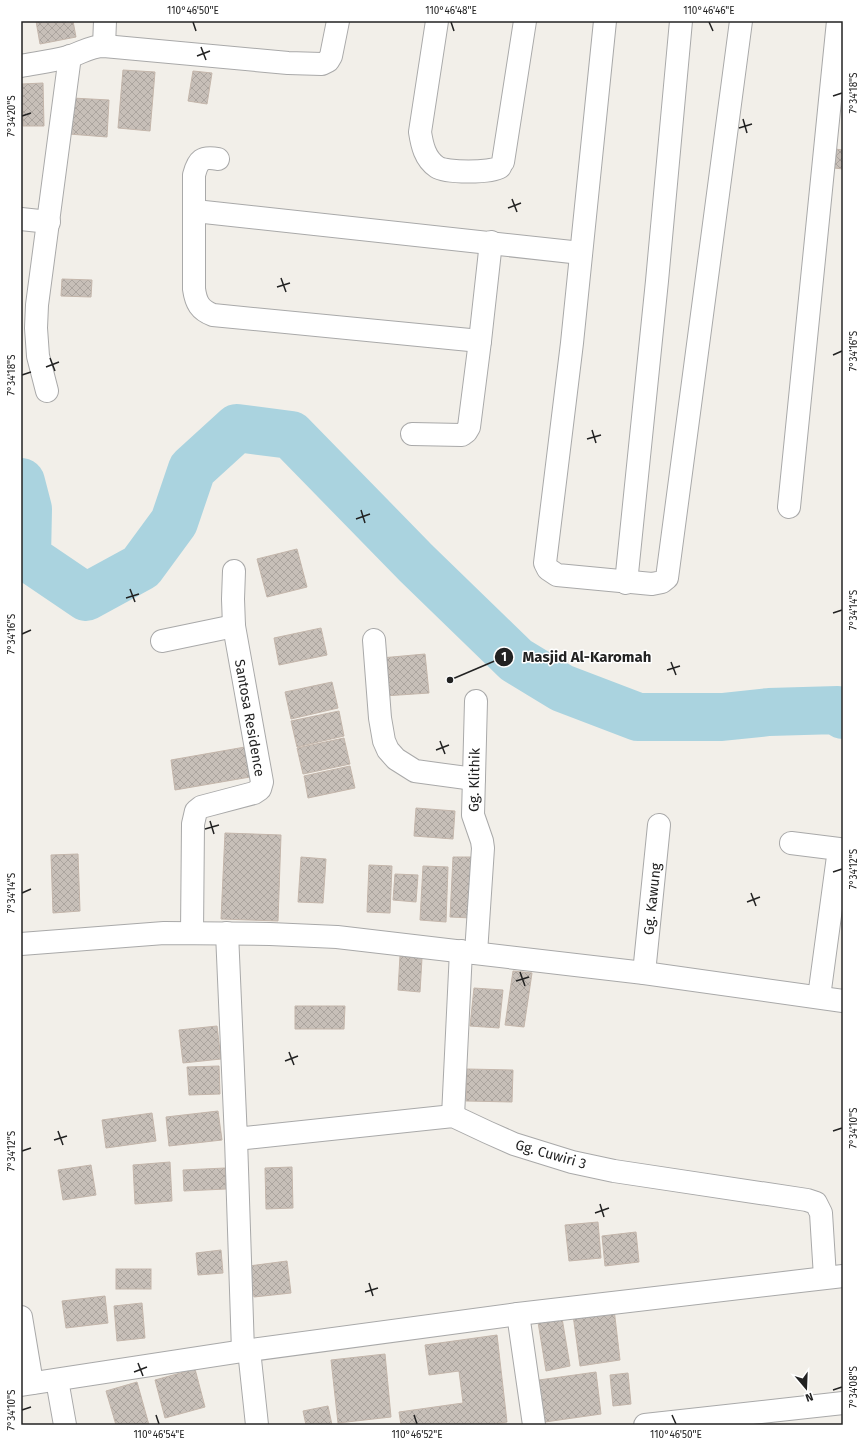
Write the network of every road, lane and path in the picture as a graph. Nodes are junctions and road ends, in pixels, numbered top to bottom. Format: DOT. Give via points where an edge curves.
graph roads {
  1 [pos="105,21"];
  2 [pos="338,21"];
  3 [pos="438,21"];
  4 [pos="525,21"];
  5 [pos="605,21"];
  6 [pos="680,21"];
  7 [pos="741,21"];
  8 [pos="838,21"];
  9 [pos="104,46"];
  10 [pos="70,56"];
  11 [pos="21,66"];
  12 [pos="218,159"];
  13 [pos="195,211"];
  14 [pos="21,219"];
  15 [pos="49,222"];
  16 [pos="491,242"];
  17 [pos="581,253"];
  18 [pos="480,341"];
  19 [pos="47,391"];
  20 [pos="412,434"];
  21 [pos="789,507"];
  22 [pos="234,572"];
  23 [pos="626,582"];
  24 [pos="234,626"];
  25 [pos="162,640"];
  26 [pos="374,640"];
  27 [pos="476,701"];
  28 [pos="474,779"];
  29 [pos="659,825"];
  30 [pos="791,843"];
  31 [pos="192,933"];
  32 [pos="227,933"];
  33 [pos="21,944"];
  34 [pos="468,952"];
  35 [pos="644,972"];
  36 [pos="819,997"];
  37 [pos="843,1001"];
  38 [pos="453,1116"];
  39 [pos="236,1139"];
  40 [pos="834,1276"];
  41 [pos="518,1314"];
  42 [pos="21,1317"];
  43 [pos="246,1351"];
  44 [pos="57,1380"];
  45 [pos="27,1384"];
  46 [pos="843,1403"];
  47 [pos="65,1425"];
  48 [pos="257,1425"];
  49 [pos="534,1425"];
  50 [pos="645,1425"];
  1 -- 9 [label="street"];
  2 -- 9 [label="street" via="331,56 322,64"];
  3 -- 4 [label="street" via="420,132 427,157 436,166 455,172 490,170 499,167 503,162"];
  5 -- 17 [label="street"];
  6 -- 23 [label="street" via="657,281"];
  7 -- 23 [label="street" via="667,578 652,584"];
  8 -- 21 [label="street"];
  9 -- 10 [label="street" via="89,48"];
  10 -- 11 [label="street"];
  10 -- 15 [label="street"];
  12 -- 13 [label="street" via="208,157 197,164 194,175"];
  13 -- 16 [label="street"];
  13 -- 18 [label="street" via="194,290 198,304 207,313"];
  14 -- 15 [label="street"];
  15 -- 19 [label="street" via="36,328 38,356"];
  16 -- 17 [label="street"];
  16 -- 18 [label="street"];
  17 -- 23 [label="street" via="545,563 548,569 557,575"];
  18 -- 20 [label="street" via="469,427 466,432 456,436"];
  22 -- 24 [label="street, Santosa Residence"];
  24 -- 25 [label="street"];
  24 -- 31 [label="street, Santosa Residence" via="262,782 260,789 254,793 201,807 196,811 193,824"];
  26 -- 28 [label="street" via="381,731 388,750 396,759 415,771"];
  27 -- 28 [label="street, Gg. Klithik"];
  28 -- 34 [label="street, Gg. Klithik" via="473,815 483,848"];
  29 -- 35 [label="street, Gg. Kawung"];
  30 -- 36 [label="street" via="840,849"];
  31 -- 32 [label="street"];
  31 -- 33 [label="street" via="164,932"];
  32 -- 34 [label="street" via="337,938"];
  32 -- 39 [label="street"];
  34 -- 35 [label="street"];
  34 -- 38 [label="street, Gg. Klithik"];
  35 -- 36 [label="street"];
  36 -- 37 [label="street"];
  38 -- 39 [label="street"];
  38 -- 40 [label="street, Gg. Cuwiri 3" via="514,1144 572,1162 816,1203 821,1213"];
  39 -- 43 [label="street"];
  40 -- 41 [label="street"];
  41 -- 43 [label="street"];
  41 -- 49 [label="street"];
  42 -- 45 [label="street"];
  43 -- 44 [label="street"];
  43 -- 48 [label="street"];
  44 -- 45 [label="street"];
  44 -- 47 [label="street"];
  46 -- 50 [label="street"];
}
